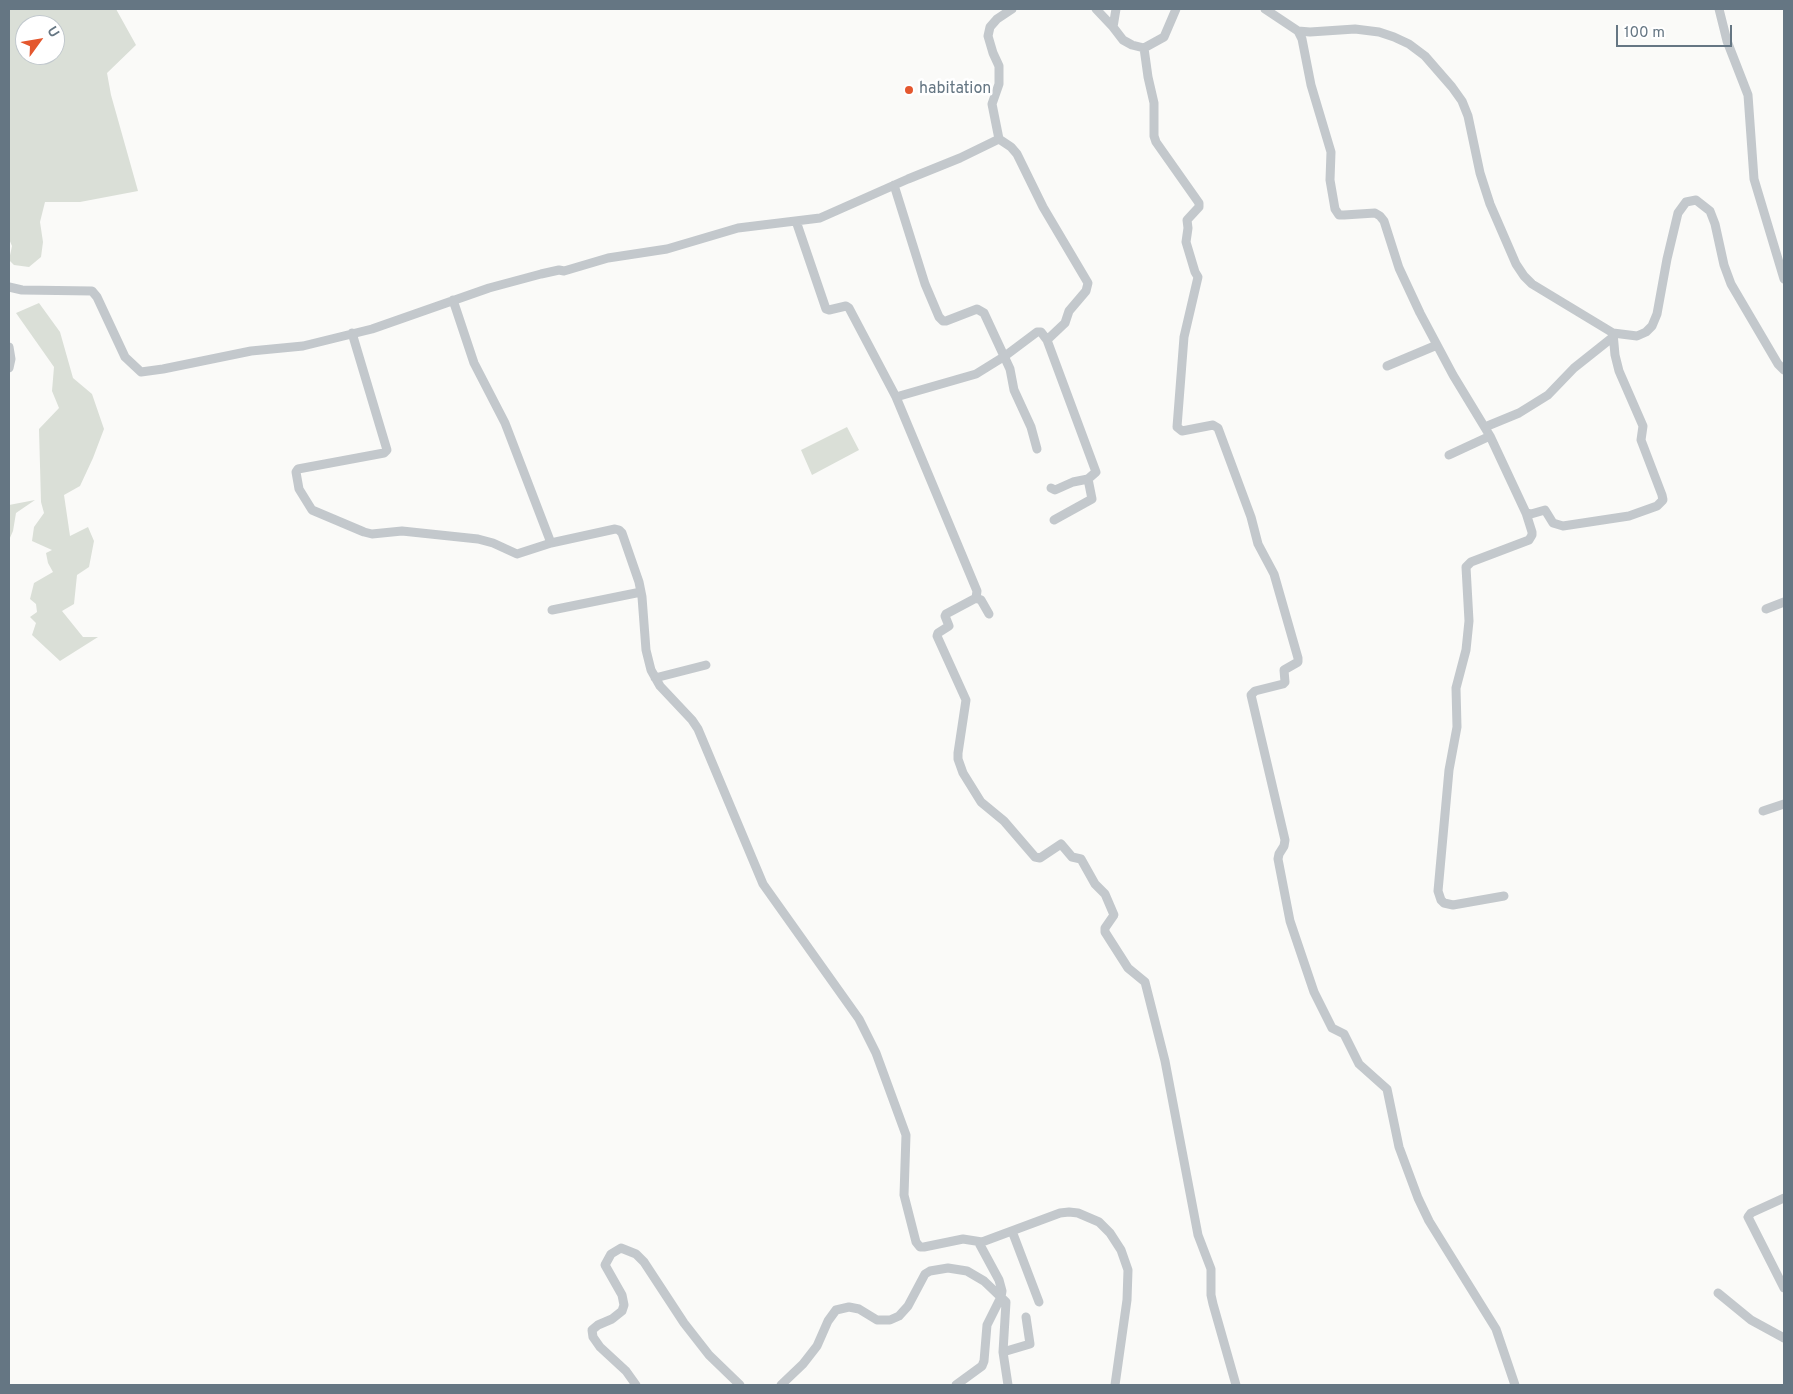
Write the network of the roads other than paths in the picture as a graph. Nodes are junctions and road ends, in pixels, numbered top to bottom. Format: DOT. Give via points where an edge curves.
graph roads {
  1 [pos="1012,9"];
  2 [pos="1096,9"];
  3 [pos="1116,9"];
  4 [pos="1176,9"];
  5 [pos="1265,9"];
  6 [pos="1719,9"];
  7 [pos="1113,27"];
  8 [pos="1298,31"];
  9 [pos="1144,48"];
  10 [pos="999,139"];
  11 [pos="894,185"];
  12 [pos="796,221"];
  13 [pos="1784,279"];
  14 [pos="9,287"];
  15 [pos="453,300"];
  16 [pos="352,333"];
  17 [pos="1613,335"];
  18 [pos="1047,340"];
  19 [pos="1437,345"];
  20 [pos="9,347"];
  21 [pos="1005,356"];
  22 [pos="1387,366"];
  23 [pos="9,368"];
  24 [pos="1784,370"];
  25 [pos="896,397"];
  26 [pos="1485,427"];
  27 [pos="1490,436"];
  28 [pos="1037,449"];
  29 [pos="1449,456"];
  30 [pos="1088,479"];
  31 [pos="1051,488"];
  32 [pos="1526,513"];
  33 [pos="1054,520"];
  34 [pos="551,543"];
  35 [pos="641,592"];
  36 [pos="976,598"];
  37 [pos="1784,602"];
  38 [pos="1766,609"];
  39 [pos="552,610"];
  40 [pos="989,614"];
  41 [pos="706,665"];
  42 [pos="655,678"];
  43 [pos="1784,804"];
  44 [pos="1763,811"];
  45 [pos="1504,896"];
  46 [pos="1784,1198"];
  47 [pos="1012,1231"];
  48 [pos="979,1242"];
  49 [pos="1784,1288"];
  50 [pos="1718,1293"];
  51 [pos="1001,1297"];
  52 [pos="1039,1302"];
  53 [pos="1026,1317"];
  54 [pos="1784,1338"];
  55 [pos="1003,1352"];
  56 [pos="636,1385"];
  57 [pos="740,1385"];
  58 [pos="781,1385"];
  59 [pos="956,1385"];
  60 [pos="1008,1385"];
  61 [pos="1115,1385"];
  62 [pos="1236,1385"];
  63 [pos="1515,1385"];
  1 -- 10 [label="street" via="997,19 988,36 1000,66 999,84 992,104"];
  2 -- 7 [label="street"];
  3 -- 7 [label="street"];
  4 -- 9 [label="street" via="1164,38"];
  5 -- 8 [label="street"];
  6 -- 13 [label="street" via="1727,41 1748,94 1754,180"];
  7 -- 9 [label="street" via="1123,40"];
  8 -- 17 [label="street" via="1355,29 1379,32 1409,44 1425,56 1462,101 1490,204 1524,276"];
  8 -- 19 [label="street" via="1331,152 1330,180 1335,209 1339,215 1370,212 1384,221 1400,268"];
  9 -- 63 [label="street" via="1154,102 1156,142 1199,203 1187,220 1186,242 1198,277 1184,337 1177,427 1182,431 1213,425 1218,428 1258,544 1274,574 1298,658 1298,662 1284,670 1283,684 1251,695 1285,840 1278,859 1290,921 1314,992 1332,1028 1344,1034 1359,1064 1387,1089 1400,1147 1418,1198 1496,1329"];
  10 -- 11 [label="street"];
  10 -- 18 [label="street" via="1017,154 1048,216 1088,283 1086,291 1069,311 1065,323"];
  11 -- 12 [label="street" via="820,218"];
  11 -- 21 [label="street" via="925,284 939,317 946,321 980,309"];
  12 -- 15 [label="street" via="738,228 667,249 608,258 564,271 532,276"];
  12 -- 25 [label="street" via="826,309 849,308"];
  14 -- 16 [label="street" via="92,291 125,357 141,372 303,346"];
  15 -- 16 [label="street"];
  15 -- 34 [label="street" via="474,363 505,423"];
  16 -- 34 [label="street" via="387,450 298,469 299,489 312,510 372,534 402,531 478,539 517,554"];
  17 -- 24 [label="street" via="1637,336 1652,326 1678,213 1686,202 1696,200 1710,211 1716,224 1731,284"];
  17 -- 26 [label="street" via="1580,362 1548,395 1519,413"];
  17 -- 32 [label="street" via="1619,371 1643,426 1641,440 1663,500 1657,506 1629,516 1564,526 1554,523 1543,509"];
  18 -- 21 [label="street" via="1042,332 1037,332"];
  18 -- 30 [label="street" via="1096,470"];
  19 -- 22 [label="street"];
  19 -- 26 [label="street"];
  20 -- 23 [label="street"];
  21 -- 25 [label="street" via="973,375"];
  21 -- 28 [label="street" via="1014,390"];
  25 -- 36 [label="street" via="977,591"];
  26 -- 27 [label="street"];
  27 -- 29 [label="street"];
  27 -- 32 [label="street"];
  30 -- 31 [label="street" via="1055,490"];
  30 -- 33 [label="street" via="1092,499"];
  32 -- 45 [label="street" via="1531,538 1471,562 1466,568 1470,621 1457,684 1457,727 1449,770 1438,891 1441,900 1452,905"];
  34 -- 35 [label="street" via="619,530"];
  35 -- 39 [label="street"];
  35 -- 42 [label="street" via="646,650"];
  36 -- 40 [label="street" via="981,600"];
  36 -- 62 [label="street" via="946,614 949,626 937,634 966,700 958,753 960,766 982,802 1004,821 1032,855 1040,858 1063,844 1072,856 1080,859 1095,884 1106,894 1114,916 1104,930 1128,968 1144,980 1155,1016 1198,1235 1211,1269 1211,1295"];
  37 -- 38 [label="street"];
  41 -- 42 [label="street"];
  42 -- 48 [label="street" via="698,729 764,884 867,1035 906,1135 904,1196 916,1242 920,1247 963,1239"];
  43 -- 44 [label="street"];
  46 -- 49 [label="street" via="1748,1217"];
  47 -- 48 [label="street"];
  47 -- 52 [label="street"];
  47 -- 61 [label="street" via="1060,1213 1078,1212 1099,1222 1115,1240 1125,1262 1128,1282"];
  48 -- 51 [label="street" via="1001,1286"];
  50 -- 54 [label="street" via="1751,1320"];
  51 -- 55 [label="street" via="1006,1304"];
  51 -- 58 [label="street" via="967,1271 930,1270 921,1279 908,1306 890,1320 877,1320 849,1307 836,1310 817,1346"];
  51 -- 59 [label="street" via="987,1325 982,1366"];
  53 -- 55 [label="street" via="1030,1344"];
  55 -- 60 [label="street"];
  56 -- 57 [label="street" via="600,1347 592,1330 622,1311 624,1306 622,1295 605,1265 611,1254 621,1248 636,1254 644,1262 684,1323 709,1355"];
}
